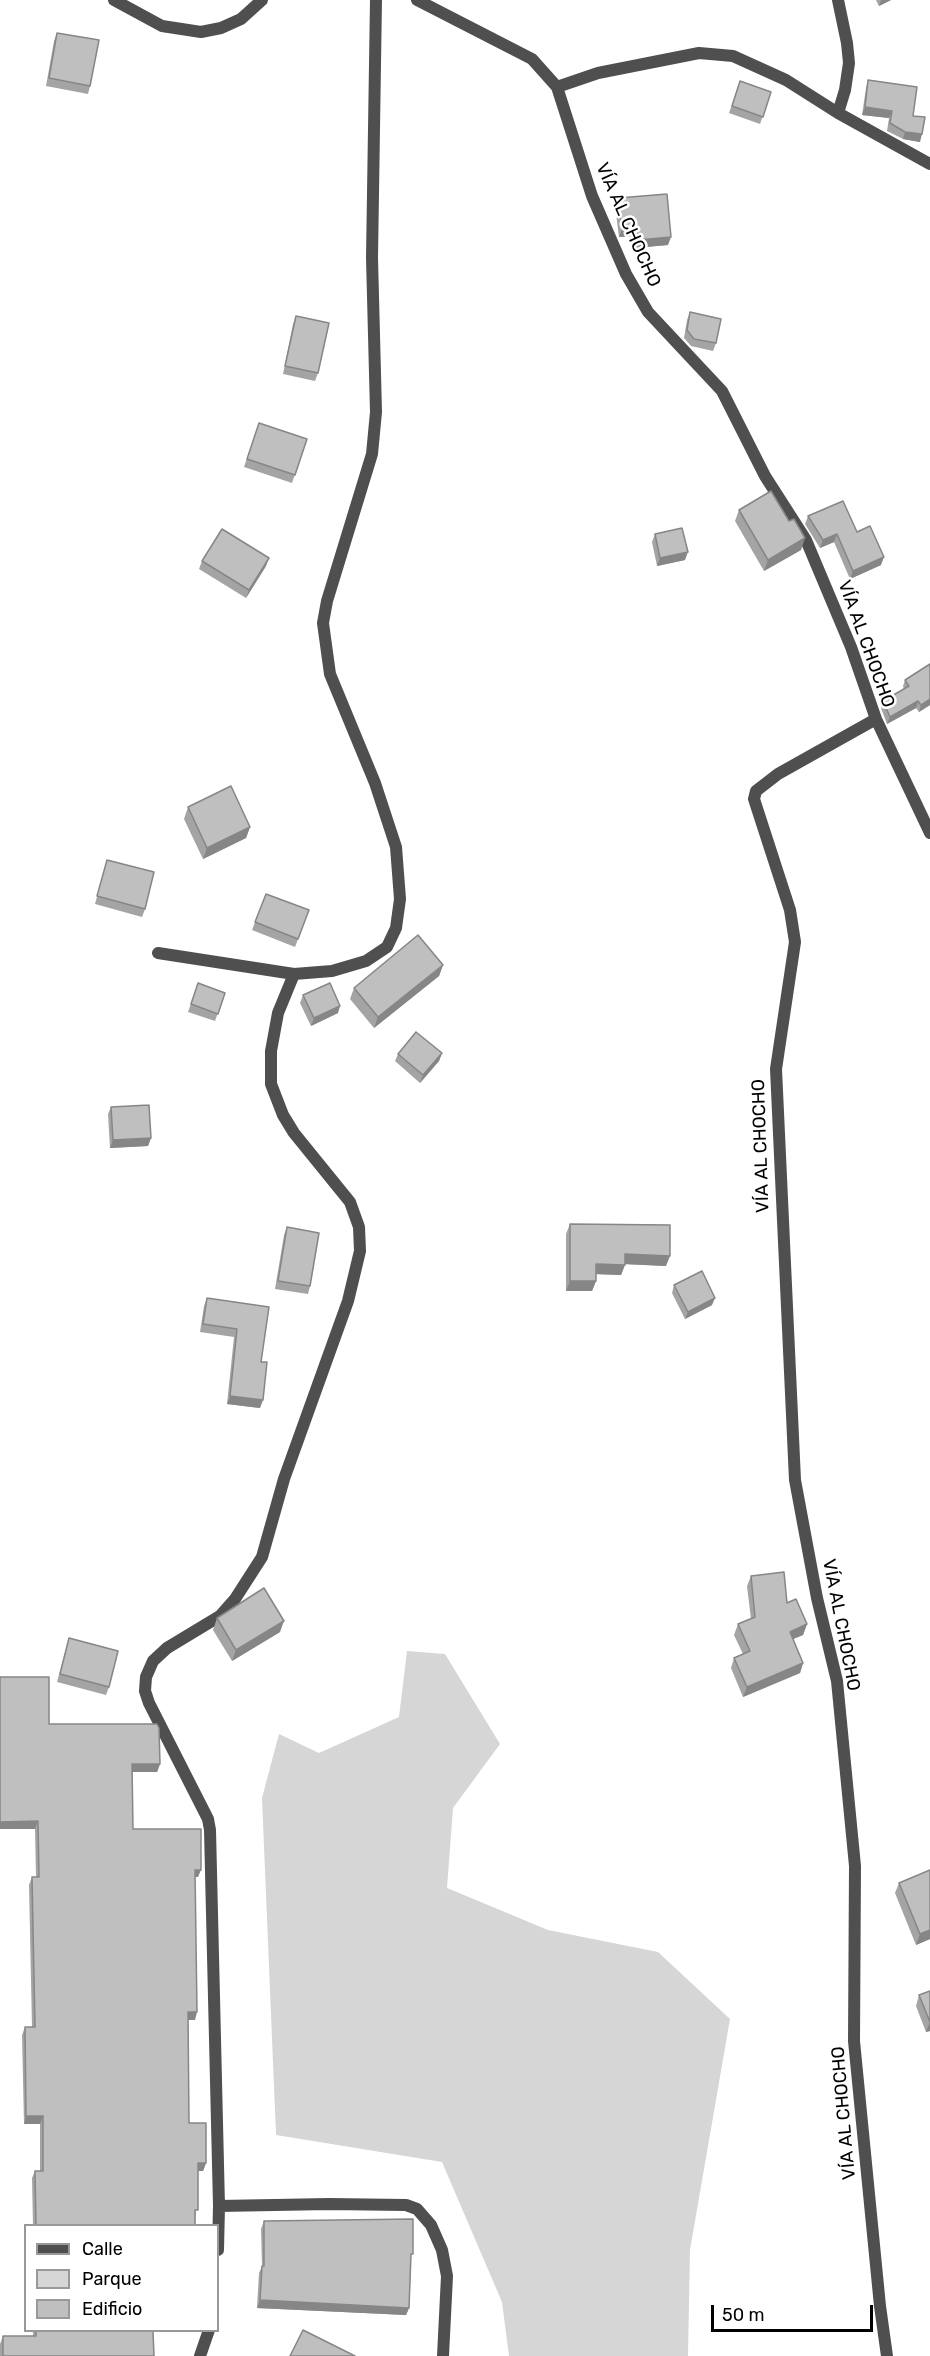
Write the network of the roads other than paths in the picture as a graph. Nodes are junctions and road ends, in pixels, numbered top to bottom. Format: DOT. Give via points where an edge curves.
graph roads {
  1 [pos="114,0"];
  2 [pos="262,0"];
  3 [pos="376,0"];
  4 [pos="417,0"];
  5 [pos="838,0"];
  6 [pos="557,87"];
  7 [pos="838,113"];
  8 [pos="930,164"];
  9 [pos="876,719"];
  10 [pos="930,833"];
  11 [pos="158,953"];
  12 [pos="294,974"];
  13 [pos="219,2206"];
  14 [pos="219,2224"];
  15 [pos="209,2332"];
  16 [pos="200,2356"];
  17 [pos="443,2356"];
  18 [pos="887,2356"];
  1 -- 2 [label="street" via="162,26 201,32 241,19"];
  3 -- 12 [label="street" via="372,258 376,412 372,454 323,623 330,674 375,783 396,847 400,899 396,928 387,947 366,961 332,971"];
  4 -- 6 [label="street" via="532,59"];
  5 -- 7 [label="street" via="849,63"];
  6 -- 7 [label="street" via="598,73 699,53 734,56 786,80"];
  6 -- 9 [label="street, VÍA AL CHOCHO" via="592,196 626,274 648,312 722,391 765,476 806,540"];
  7 -- 8 [label="street"];
  9 -- 10 [label="street"];
  9 -- 18 [label="street, VÍA AL CHOCHO" via="778,774 756,791 754,799 790,910 795,942 776,1069 795,1480 837,1681 855,1866 855,2041"];
  11 -- 12 [label="street"];
  12 -- 13 [label="street" via="273,1030 271,1084 294,1133 350,1202 359,1227 360,1251 348,1301 284,1479 262,1557 220,1616 153,1661 145,1691 210,1830"];
  13 -- 14 [label="street"];
  13 -- 17 [label="street" via="406,2205 417,2210 431,2225 442,2250 447,2276"];
  15 -- 16 [label="street"];
}
